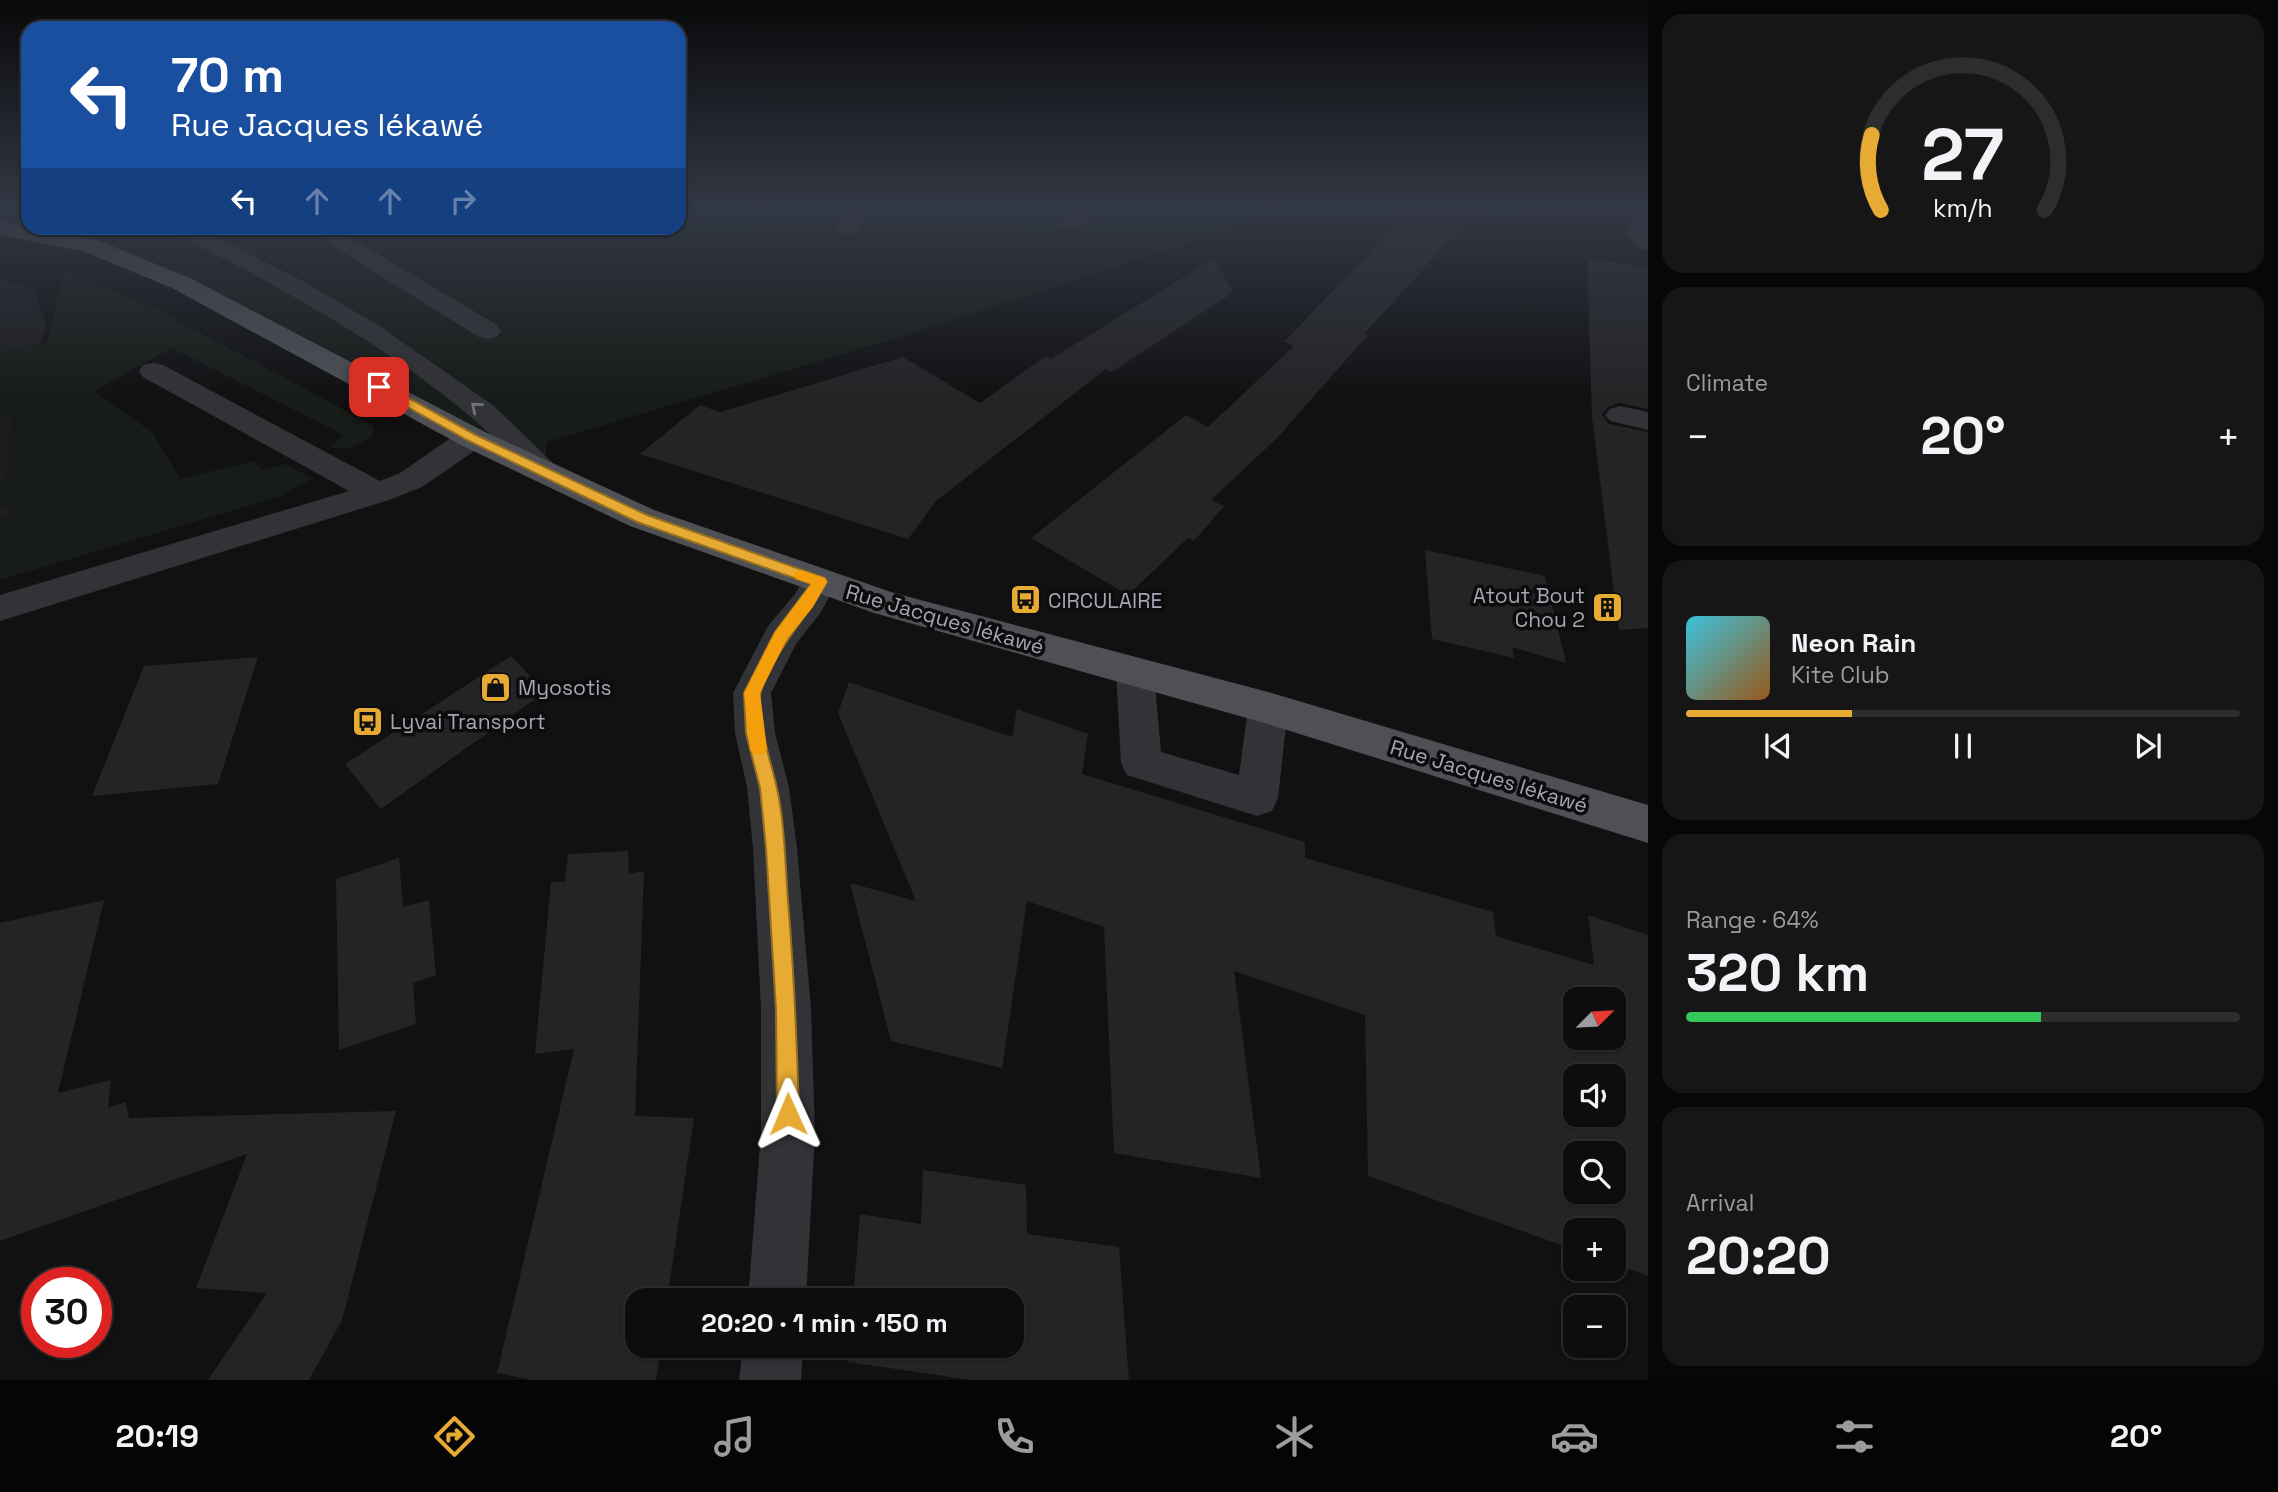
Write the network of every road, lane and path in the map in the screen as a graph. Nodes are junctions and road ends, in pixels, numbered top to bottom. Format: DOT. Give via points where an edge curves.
graph roads {
  1 [pos="150,270"];
  2 [pos="266,270"];
  3 [pos="391,270"];
  4 [pos="488,331"];
  5 [pos="153,371"];
  6 [pos="472,438"];
  7 [pos="544,470"];
  8 [pos="378,493"];
  9 [pos="820,582"];
  10 [pos="0,608"];
  11 [pos="1135,672"];
  12 [pos="1268,708"];
  13 [pos="1648,824"];
  14 [pos="778,1288"];
  15 [pos="772,1358"];
  16 [pos="770,1380"];
  1 -- 6 [label="main road, Rue Jacques Iékawé"];
  7 -- 2 [label="street, one-way" via="475,405 366,327"];
  3 -- 4 [label="street"];
  5 -- 8 [label="street"];
  6 -- 7 [label="main road, Rue Jacques Iékawé"];
  6 -- 8 [label="street" via="411,480"];
  7 -- 9 [label="main road, Rue Jacques Iékawé" via="642,518"];
  8 -- 10 [label="street"];
  9 -- 11 [label="main road, Rue Jacques Iékawé"];
  9 -- 14 [label="street" via="781,636 752,693 775,848 786,1009 789,1133"];
  11 -- 12 [label="main road, Rue Jacques Iékawé"];
  11 -- 12 [label="street" via="1141,763 1257,798"];
  12 -- 13 [label="main road, Rue Jacques Iékawé"];
  15 -- 16 [label="street"];
}
